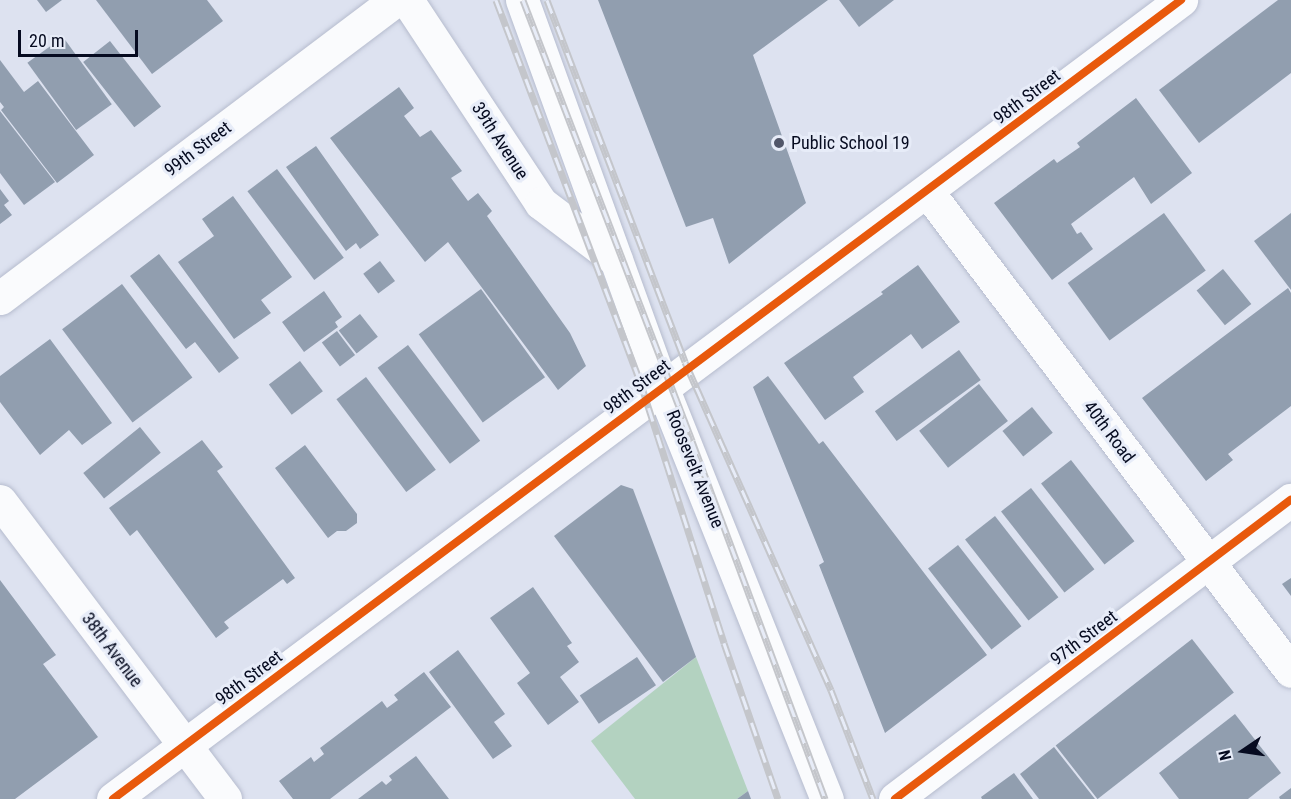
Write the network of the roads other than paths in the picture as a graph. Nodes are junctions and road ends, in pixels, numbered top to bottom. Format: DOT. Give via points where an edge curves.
graph roads {
  1 [pos="396,0"];
  2 [pos="407,0"];
  3 [pos="522,0"];
  4 [pos="1181,0"];
  5 [pos="927,191"];
  6 [pos="616,260"];
  7 [pos="0,298"];
  8 [pos="662,387"];
  9 [pos="1291,500"];
  10 [pos="0,501"];
  11 [pos="1207,563"];
  12 [pos="1291,671"];
  13 [pos="184,746"];
  14 [pos="113,799"];
  15 [pos="225,799"];
  16 [pos="827,799"];
  17 [pos="895,799"];
  1 -- 7 [label="street, 99th Street"];
  2 -- 6 [label="street, 39th Avenue" via="541,202"];
  3 -- 6 [label="street, Roosevelt Avenue"];
  4 -- 5 [label="street, 98th Street"];
  5 -- 8 [label="street, 98th Street"];
  5 -- 11 [label="street, 40th Road"];
  6 -- 8 [label="street, Roosevelt Avenue"];
  8 -- 13 [label="street, 98th Street"];
  8 -- 16 [label="street, Roosevelt Avenue"];
  9 -- 11 [label="street, 97th Street"];
  10 -- 13 [label="street, 38th Avenue"];
  11 -- 12 [label="street, 40th Road"];
  11 -- 17 [label="street, 97th Street"];
  13 -- 14 [label="street, 98th Street"];
  13 -- 15 [label="street, 38th Avenue"];
}
